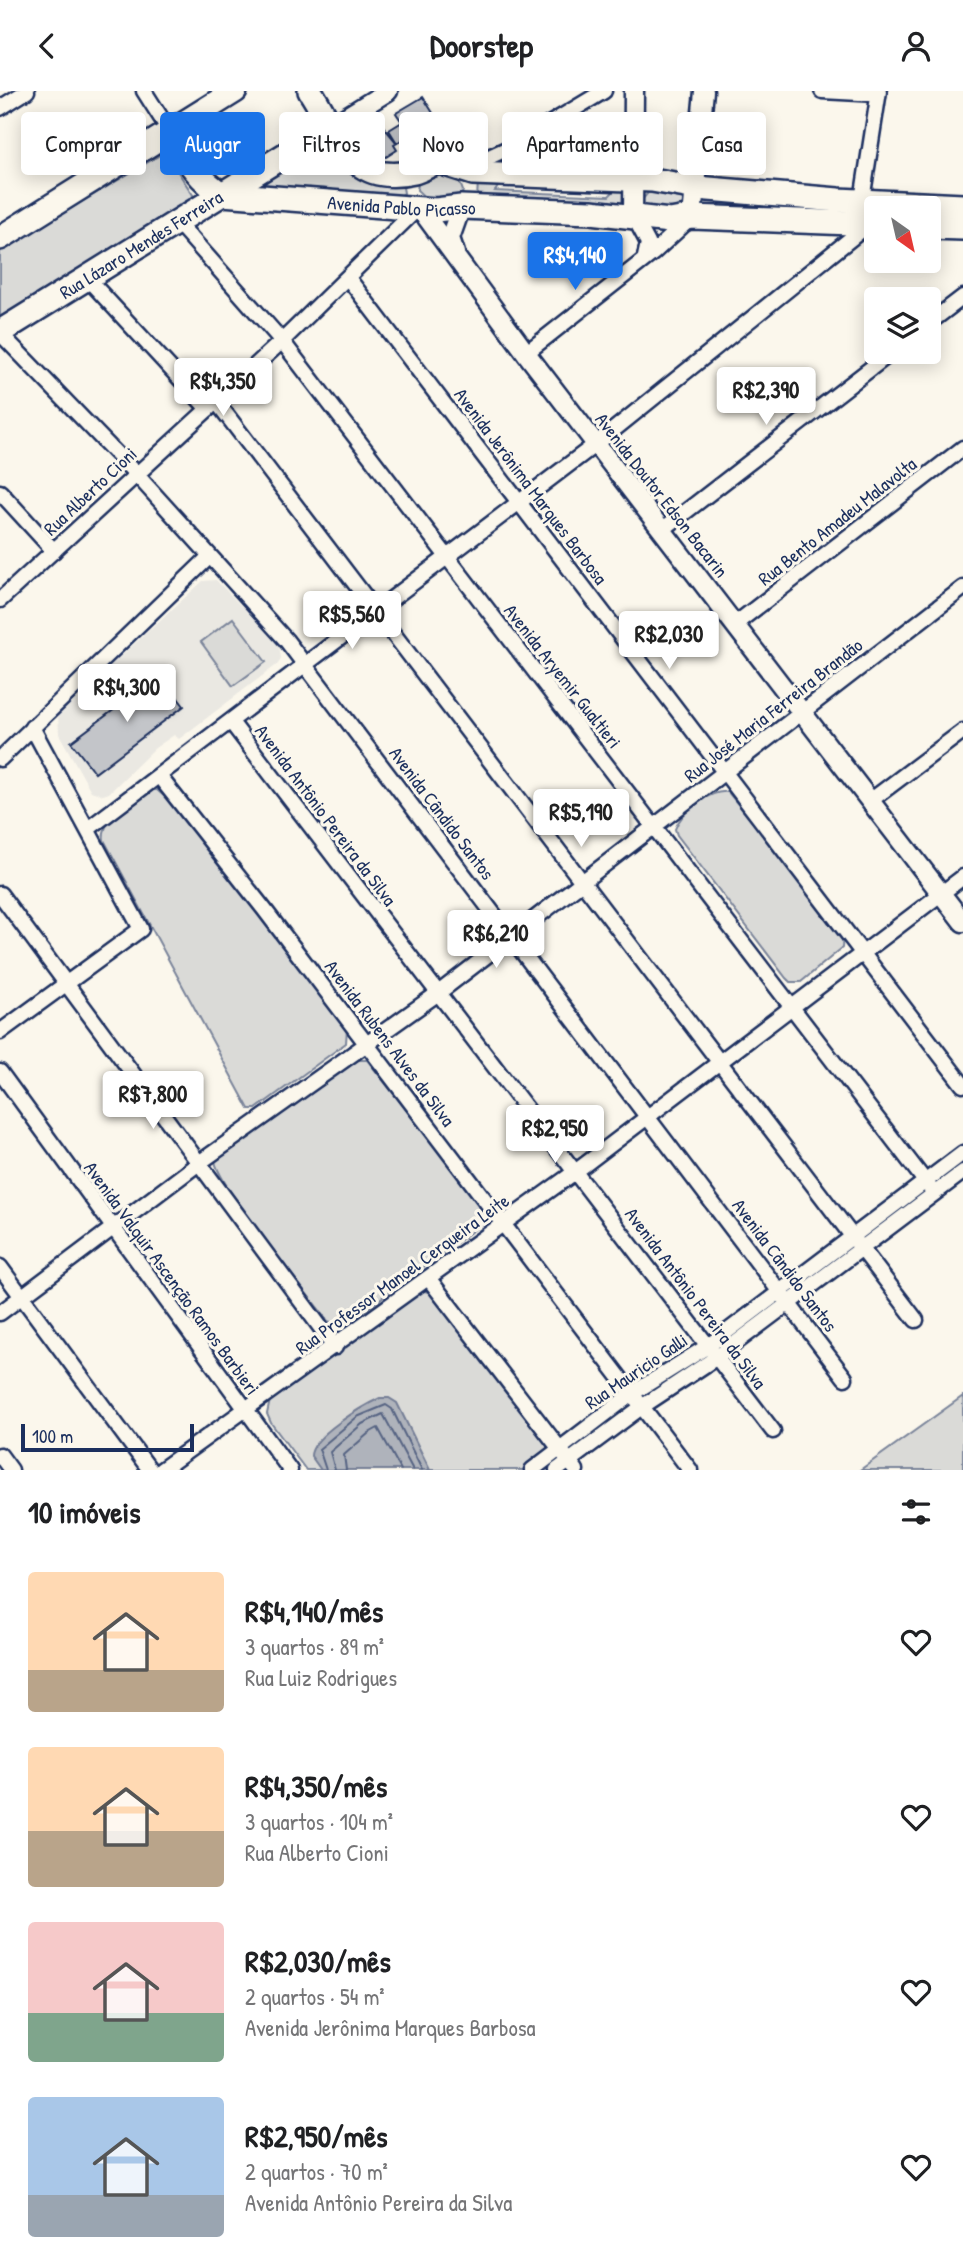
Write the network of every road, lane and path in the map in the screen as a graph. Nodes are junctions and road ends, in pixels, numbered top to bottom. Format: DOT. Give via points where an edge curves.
graph roads {
  1 [pos="27,91"];
  2 [pos="144,91"];
  3 [pos="235,91"];
  4 [pos="310,91"];
  5 [pos="388,91"];
  6 [pos="604,91"];
  7 [pos="634,91"];
  8 [pos="704,91"];
  9 [pos="822,91"];
  10 [pos="878,93"];
  11 [pos="0,108"];
  12 [pos="202,112"];
  13 [pos="322,112"];
  14 [pos="354,112"];
  15 [pos="160,116"];
  16 [pos="160,138"];
  17 [pos="279,159"];
  18 [pos="488,160"];
  19 [pos="488,172"];
  20 [pos="198,175"];
  21 [pos="416,175"];
  22 [pos="467,175"];
  23 [pos="633,179"];
  24 [pos="697,188"];
  25 [pos="222,194"];
  26 [pos="862,200"];
  27 [pos="963,206"];
  28 [pos="419,207"];
  29 [pos="461,207"];
  30 [pos="633,215"];
  31 [pos="692,217"];
  32 [pos="178,223"];
  33 [pos="864,224"];
  34 [pos="942,227"];
  35 [pos="963,228"];
  36 [pos="864,231"];
  37 [pos="0,238"];
  38 [pos="645,257"];
  39 [pos="457,260"];
  40 [pos="88,278"];
  41 [pos="348,278"];
  42 [pos="963,297"];
  43 [pos="941,314"];
  44 [pos="0,332"];
  45 [pos="282,341"];
  46 [pos="526,353"];
  47 [pos="876,364"];
  48 [pos="212,405"];
  49 [pos="596,444"];
  50 [pos="963,448"];
  51 [pos="136,474"];
  52 [pos="0,492"];
  53 [pos="519,503"];
  54 [pos="662,530"];
  55 [pos="54,551"];
  56 [pos="209,557"];
  57 [pos="446,558"];
  58 [pos="963,588"];
  59 [pos="0,600"];
  60 [pos="375,612"];
  61 [pos="734,625"];
  62 [pos="305,665"];
  63 [pos="802,712"];
  64 [pos="231,722"];
  65 [pos="33,727"];
  66 [pos="963,731"];
  67 [pos="0,759"];
  68 [pos="724,772"];
  69 [pos="159,776"];
  70 [pos="870,801"];
  71 [pos="655,826"];
  72 [pos="88,829"];
  73 [pos="963,877"];
  74 [pos="584,881"];
  75 [pos="0,894"];
  76 [pos="941,894"];
  77 [pos="963,922"];
  78 [pos="512,936"];
  79 [pos="863,953"];
  80 [pos="66,983"];
  81 [pos="437,994"];
  82 [pos="791,1008"];
  83 [pos="0,1032"];
  84 [pos="366,1044"];
  85 [pos="719,1062"];
  86 [pos="0,1072"];
  87 [pos="963,1085"];
  88 [pos="647,1117"];
  89 [pos="963,1153"];
  90 [pos="199,1163"];
  91 [pos="575,1172"];
  92 [pos="963,1172"];
  93 [pos="930,1188"];
  94 [pos="504,1224"];
  95 [pos="112,1229"];
  96 [pos="856,1242"];
  97 [pos="0,1267"];
  98 [pos="429,1279"];
  99 [pos="786,1296"];
  100 [pos="22,1297"];
  101 [pos="0,1313"];
  102 [pos="916,1320"];
  103 [pos="335,1347"];
  104 [pos="713,1351"];
  105 [pos="845,1378"];
  106 [pos="633,1394"];
  107 [pos="643,1406"];
  108 [pos="245,1412"];
  109 [pos="773,1431"];
  110 [pos="559,1447"];
  111 [pos="0,1455"];
  112 [pos="573,1465"];
  113 [pos="11,1470"];
  114 [pos="150,1470"];
  115 [pos="161,1470"];
  116 [pos="290,1470"];
  117 [pos="532,1470"];
  118 [pos="557,1470"];
  119 [pos="690,1470"];
  1 -- 11 [label="street"];
  2 -- 15 [label="street"];
  3 -- 12 [label="main road"];
  4 -- 13 [label="main road, Avenida Pablo Picasso"];
  5 -- 14 [label="street, Rua Lázaro Mendes Ferreira"];
  6 -- 18 [label="street"];
  7 -- 23 [label="street"];
  8 -- 24 [label="street"];
  9 -- 10 [label="street"];
  10 -- 26 [label="street"];
  16 -- 37 [label="main road"];
  17 -- 25 [label="main road, Rua Lázaro Mendes Ferreira"];
  19 -- 23 [label="main road, Avenida Pablo Picasso"];
  20 -- 25 [label="main road"];
  21 -- 28 [label="main road" via="414,197"];
  22 -- 29 [label="main road" via="469,198"];
  23 -- 24 [label="main road, Avenida Pablo Picasso"];
  23 -- 30 [label="street"];
  24 -- 26 [label="main road, Avenida Pablo Picasso"];
  24 -- 31 [label="street"];
  25 -- 28 [label="main road, Avenida Pablo Picasso"];
  25 -- 32 [label="main road, Rua Lázaro Mendes Ferreira"];
  26 -- 27 [label="main road, Avenida Pablo Picasso"];
  28 -- 29 [label="main road, Avenida Pablo Picasso"];
  28 -- 39 [label="street, Avenida Doutor Edson Bacarin"];
  28 -- 41 [label="street, Rua Alberto Cioni"];
  29 -- 30 [label="main road, Avenida Pablo Picasso"];
  29 -- 39 [label="street" via="450,238"];
  30 -- 31 [label="main road, Avenida Pablo Picasso" via="670,221"];
  30 -- 38 [label="street" via="648,243"];
  31 -- 33 [label="main road, Avenida Pablo Picasso"];
  31 -- 38 [label="street"];
  32 -- 40 [label="main road, Rua Lázaro Mendes Ferreira"];
  32 -- 45 [label="street, Avenida Aryemir Gualtieri"];
  34 -- 35 [label="main road"];
  36 -- 49 [label="street"];
  38 -- 46 [label="street"];
  39 -- 46 [label="street, Avenida Doutor Edson Bacarin"];
  40 -- 44 [label="main road, Rua Lázaro Mendes Ferreira"];
  40 -- 48 [label="street"];
  41 -- 45 [label="street, Rua Alberto Cioni"];
  41 -- 53 [label="street, Avenida Jerônima Marques Barbosa"];
  42 -- 43 [label="street"];
  44 -- 51 [label="street, Avenida Cândido Santos"];
  45 -- 48 [label="street, Rua Alberto Cioni"];
  45 -- 57 [label="street, Avenida Aryemir Gualtieri"];
  46 -- 49 [label="street, Avenida Doutor Edson Bacarin"];
  47 -- 54 [label="street"];
  48 -- 51 [label="street, Rua Alberto Cioni"];
  48 -- 60 [label="street"];
  49 -- 53 [label="street"];
  49 -- 54 [label="street, Avenida Doutor Edson Bacarin"];
  50 -- 61 [label="street, Rua Bento Amadeu Malavolta"];
  51 -- 55 [label="street, Rua Alberto Cioni"];
  51 -- 56 [label="street, Avenida Cândido Santos"];
  52 -- 55 [label="street"];
  53 -- 57 [label="street"];
  53 -- 68 [label="street, Avenida Jerônima Marques Barbosa"];
  54 -- 61 [label="street, Avenida Doutor Edson Bacarin"];
  55 -- 59 [label="street, Rua Alberto Cioni"];
  56 -- 62 [label="street, Avenida Cândido Santos"];
  56 -- 65 [label="street"];
  57 -- 60 [label="street"];
  57 -- 71 [label="street, Avenida Aryemir Gualtieri"];
  58 -- 63 [label="street, Rua José Maria Ferreira Brandão"];
  60 -- 62 [label="street"];
  60 -- 74 [label="street"];
  61 -- 63 [label="street, Avenida Doutor Edson Bacarin"];
  62 -- 64 [label="street"];
  62 -- 78 [label="street, Avenida Cândido Santos"];
  63 -- 68 [label="street, Rua José Maria Ferreira Brandão"];
  63 -- 70 [label="street, Avenida Doutor Edson Bacarin"];
  64 -- 69 [label="street"];
  64 -- 81 [label="street, Avenida Antônio Pereira da Silva"];
  65 -- 67 [label="street"];
  65 -- 72 [label="street"];
  66 -- 70 [label="street"];
  68 -- 71 [label="street, Rua José Maria Ferreira Brandão"];
  68 -- 79 [label="street, Avenida Jerônima Marques Barbosa"];
  69 -- 72 [label="street"];
  69 -- 84 [label="street, Avenida Rubens Alves da Silva"];
  70 -- 76 [label="street, Avenida Doutor Edson Bacarin"];
  71 -- 74 [label="street, Rua José Maria Ferreira Brandão"];
  71 -- 82 [label="street, Avenida Aryemir Gualtieri"];
  72 -- 80 [label="street" via="141,929"];
  73 -- 76 [label="street, Rua Professor Manoel Cerqueira Leite"];
  74 -- 78 [label="street, Rua José Maria Ferreira Brandão"];
  74 -- 85 [label="street"];
  75 -- 80 [label="street"];
  76 -- 77 [label="street, Avenida Doutor Edson Bacarin"];
  76 -- 79 [label="street, Rua Professor Manoel Cerqueira Leite"];
  78 -- 81 [label="street, Rua José Maria Ferreira Brandão"];
  78 -- 88 [label="street, Avenida Cândido Santos"];
  79 -- 82 [label="street, Rua Professor Manoel Cerqueira Leite"];
  79 -- 87 [label="street, Avenida Jerônima Marques Barbosa"];
  80 -- 83 [label="street"];
  80 -- 90 [label="street"];
  81 -- 84 [label="street, Rua José Maria Ferreira Brandão"];
  81 -- 91 [label="street, Avenida Antônio Pereira da Silva"];
  82 -- 85 [label="street, Rua Professor Manoel Cerqueira Leite"];
  82 -- 93 [label="street, Avenida Aryemir Gualtieri"];
  84 -- 90 [label="street, Rua José Maria Ferreira Brandão"];
  84 -- 94 [label="street, Avenida Rubens Alves da Silva"];
  85 -- 88 [label="street, Rua Professor Manoel Cerqueira Leite"];
  85 -- 96 [label="street"];
  86 -- 95 [label="street, Avenida Valquir Ascenção Ramos Barbieri"];
  88 -- 91 [label="street, Rua Professor Manoel Cerqueira Leite"];
  88 -- 99 [label="street, Avenida Cândido Santos"];
  89 -- 93 [label="street, Rua Mauricio Galli"];
  90 -- 95 [label="street, Rua José Maria Ferreira Brandão"];
  90 -- 103 [label="street"];
  91 -- 94 [label="street, Rua Professor Manoel Cerqueira Leite"];
  91 -- 104 [label="street, Avenida Antônio Pereira da Silva"];
  92 -- 93 [label="street, Rua Mauricio Galli"];
  93 -- 96 [label="street, Rua Mauricio Galli"];
  94 -- 98 [label="street, Rua Professor Manoel Cerqueira Leite"];
  94 -- 106 [label="street, Avenida Rubens Alves da Silva"];
  95 -- 100 [label="street, Rua José Maria Ferreira Brandão"];
  95 -- 108 [label="street, Avenida Valquir Ascenção Ramos Barbieri"];
  96 -- 99 [label="street, Rua Mauricio Galli"];
  96 -- 102 [label="street"];
  97 -- 100 [label="street"];
  98 -- 103 [label="street, Rua Professor Manoel Cerqueira Leite"];
  98 -- 110 [label="street"];
  99 -- 104 [label="street, Rua Mauricio Galli"];
  99 -- 105 [label="street, Avenida Cândido Santos"];
  100 -- 101 [label="street, Rua José Maria Ferreira Brandão"];
  100 -- 114 [label="street"];
  103 -- 108 [label="street, Rua Professor Manoel Cerqueira Leite"];
  104 -- 106 [label="street, Rua Mauricio Galli"];
  104 -- 107 [label="street, Rua Mauricio Galli"];
  104 -- 109 [label="street, Avenida Antônio Pereira da Silva"];
  106 -- 107 [label="street, Avenida Rubens Alves da Silva"];
  106 -- 110 [label="street, Rua Mauricio Galli"];
  107 -- 112 [label="street, Rua Mauricio Galli"];
  107 -- 119 [label="street, Avenida Rubens Alves da Silva"];
  108 -- 115 [label="street, Rua Professor Manoel Cerqueira Leite"];
  108 -- 116 [label="street, Avenida Valquir Ascenção Ramos Barbieri"];
  110 -- 112 [label="street"];
  110 -- 117 [label="street, Rua Mauricio Galli"];
  111 -- 113 [label="street"];
  112 -- 118 [label="street, Rua Mauricio Galli"];
}
